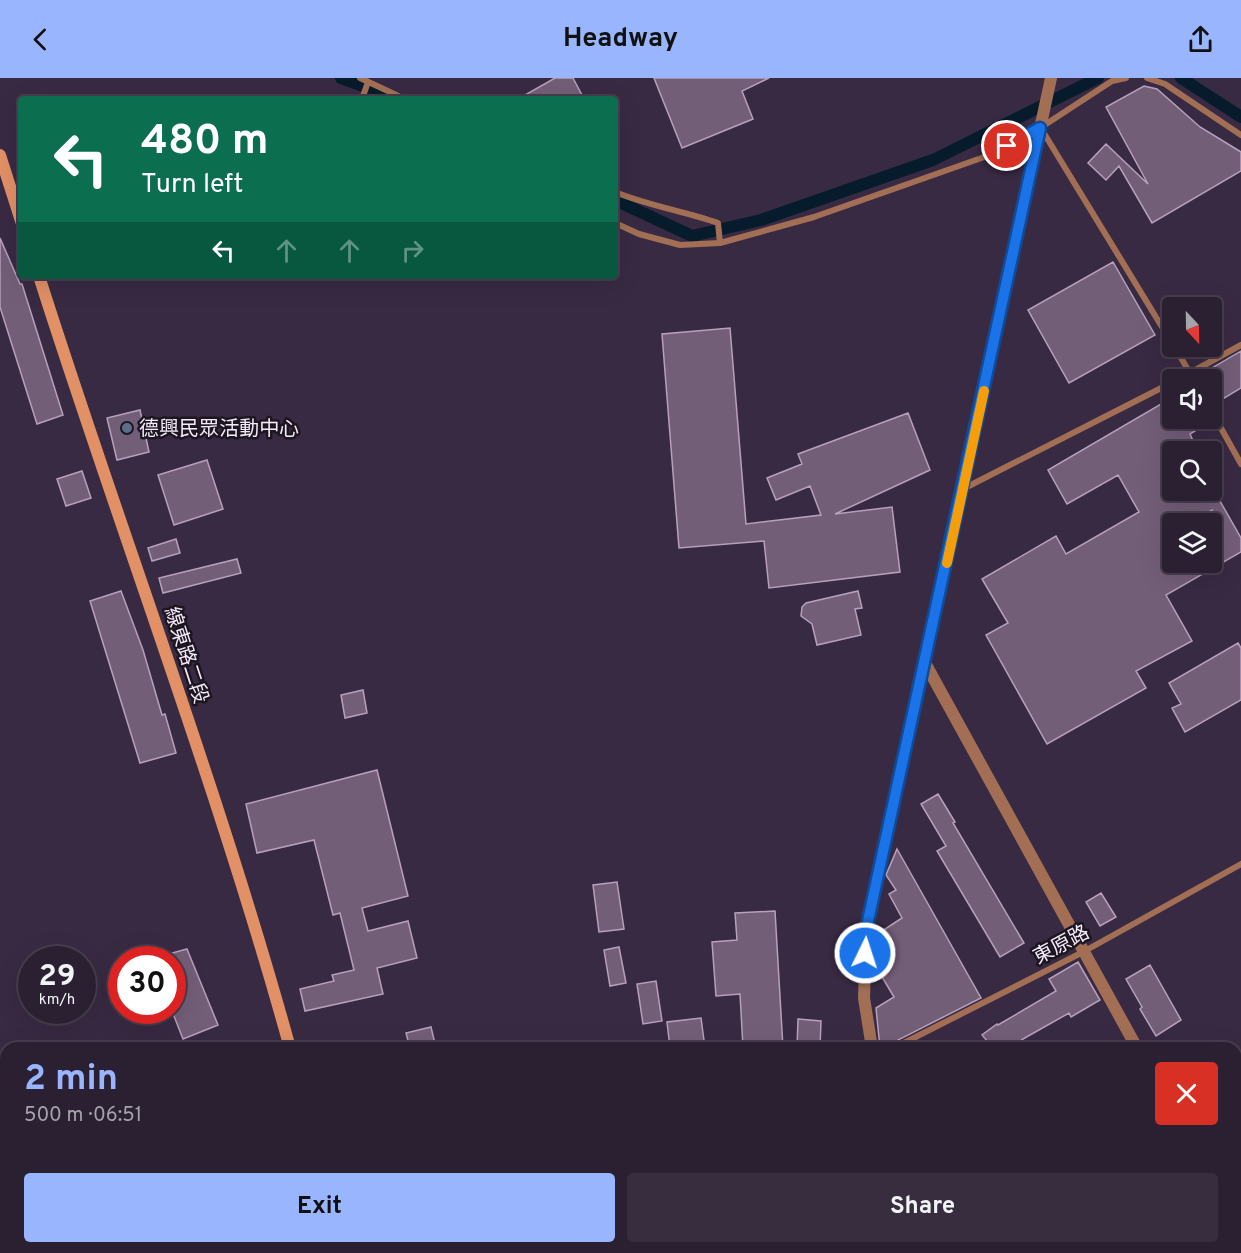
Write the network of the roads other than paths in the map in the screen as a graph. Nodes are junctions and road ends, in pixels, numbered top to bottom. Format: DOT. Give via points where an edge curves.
graph roads {
  1 [pos="360,78"];
  2 [pos="1051,78"];
  3 [pos="1126,78"];
  4 [pos="1147,78"];
  5 [pos="368,82"];
  6 [pos="363,96"];
  7 [pos="398,96"];
  8 [pos="1040,128"];
  9 [pos="1241,135"];
  10 [pos="0,155"];
  11 [pos="618,193"];
  12 [pos="18,212"];
  13 [pos="618,224"];
  14 [pos="720,243"];
  15 [pos="40,279"];
  16 [pos="1162,326"];
  17 [pos="1241,345"];
  18 [pos="1197,369"];
  19 [pos="1162,388"];
  20 [pos="1221,429"];
  21 [pos="1241,464"];
  22 [pos="963,489"];
  23 [pos="925,663"];
  24 [pos="1241,864"];
  25 [pos="1083,952"];
  26 [pos="288,1042"];
  27 [pos="871,1042"];
  28 [pos="906,1042"];
  29 [pos="1134,1042"];
  1 -- 5 [label="lane"];
  2 -- 8 [label="street"];
  3 -- 8 [label="lane" via="1112,81"];
  4 -- 9 [label="lane" via="1165,84"];
  5 -- 6 [label="lane"];
  5 -- 7 [label="lane"];
  8 -- 14 [label="lane" via="990,155 814,217"];
  8 -- 16 [label="lane"];
  8 -- 22 [label="street"];
  10 -- 12 [label="main road"];
  11 -- 14 [label="lane" via="718,223"];
  13 -- 14 [label="lane" via="639,234 680,245"];
  15 -- 26 [label="main road, 線東路二段" via="201,762"];
  17 -- 18 [label="lane"];
  19 -- 22 [label="lane"];
  20 -- 21 [label="lane"];
  22 -- 23 [label="street"];
  23 -- 25 [label="street"];
  23 -- 27 [label="street" via="866,930 864,998"];
  24 -- 25 [label="lane, 東原路"];
  25 -- 28 [label="lane, 東原路"];
  25 -- 29 [label="street"];
}
